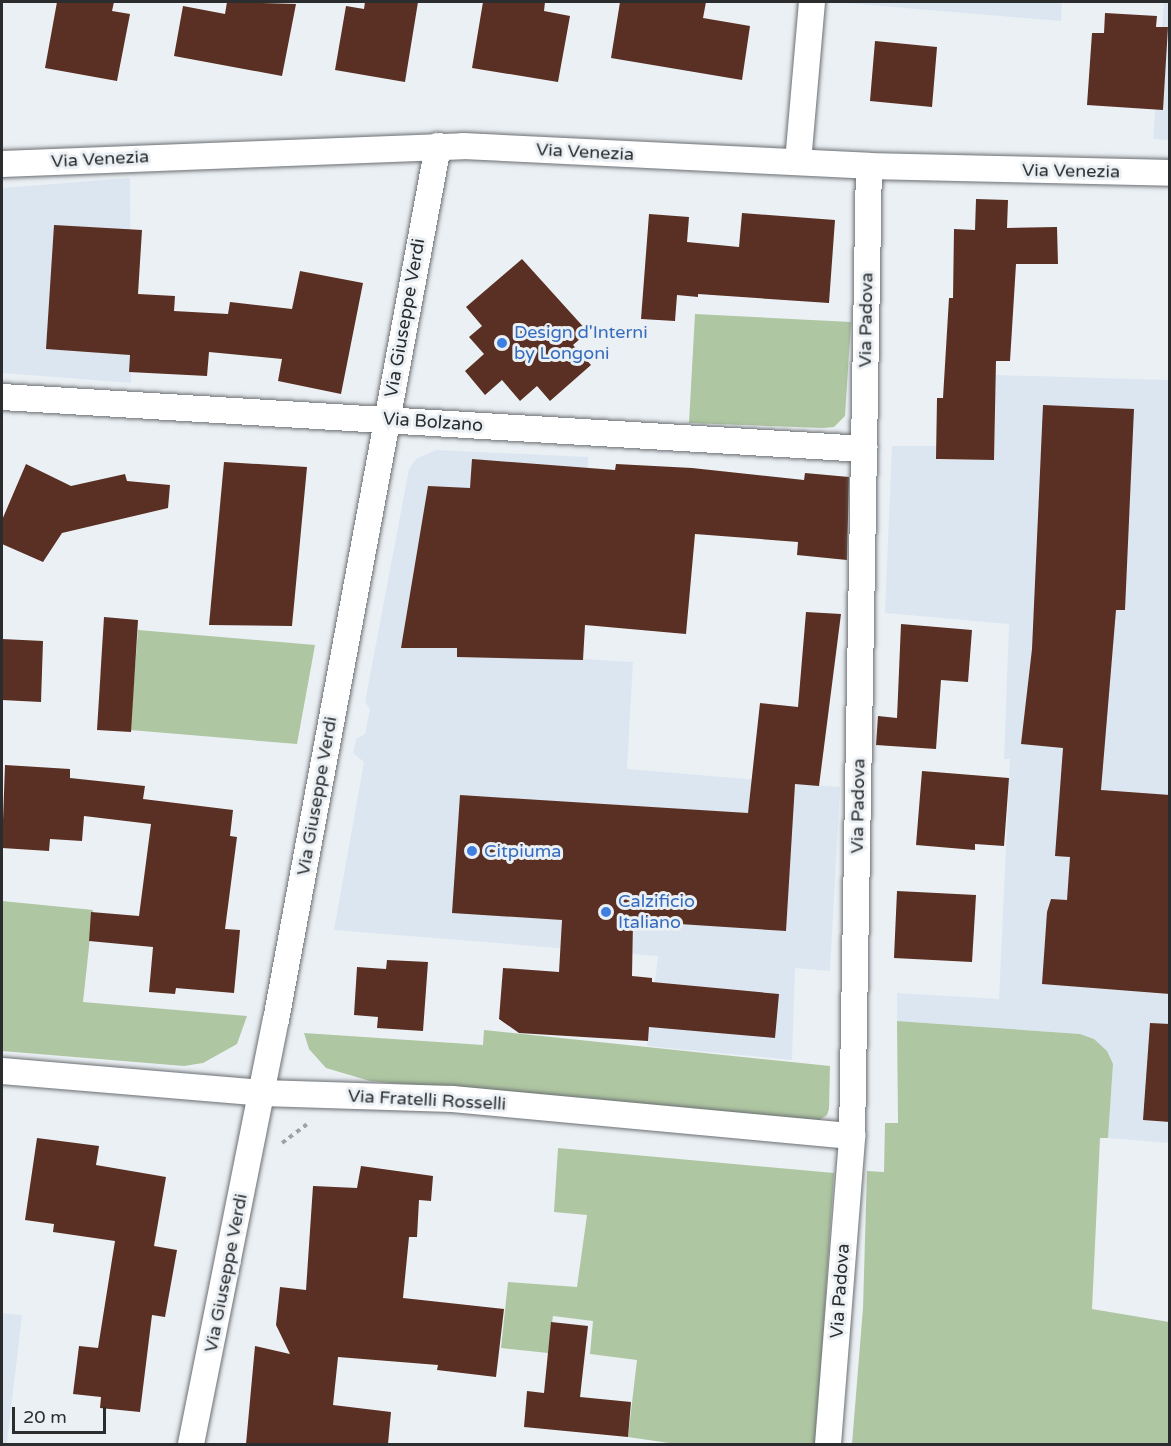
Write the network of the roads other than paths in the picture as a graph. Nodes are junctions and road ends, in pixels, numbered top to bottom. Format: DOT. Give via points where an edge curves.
graph roads {
  1 [pos="812,2"];
  2 [pos="438,146"];
  3 [pos="798,162"];
  4 [pos="2,164"];
  5 [pos="869,166"];
  6 [pos="1170,173"];
  7 [pos="2,397"];
  8 [pos="387,419"];
  9 [pos="864,449"];
  10 [pos="2,1071"];
  11 [pos="262,1093"];
  12 [pos="852,1136"];
  13 [pos="191,1444"];
  14 [pos="828,1444"];
  1 -- 3 [label="street"];
  2 -- 3 [label="street, Via Venezia"];
  2 -- 4 [label="street, Via Venezia"];
  2 -- 8 [label="street, Via Giuseppe Verdi"];
  3 -- 5 [label="street, Via Venezia"];
  5 -- 6 [label="street, Via Venezia"];
  5 -- 9 [label="street, Via Padova"];
  7 -- 8 [label="street, Via Bolzano"];
  8 -- 9 [label="street, Via Bolzano"];
  8 -- 11 [label="street, Via Giuseppe Verdi"];
  9 -- 12 [label="street, Via Padova"];
  10 -- 11 [label="street, Via Fratelli Rosselli"];
  11 -- 12 [label="street, Via Fratelli Rosselli" via="452,1099"];
  11 -- 13 [label="street, Via Giuseppe Verdi"];
  12 -- 14 [label="street, Via Padova"];
}
